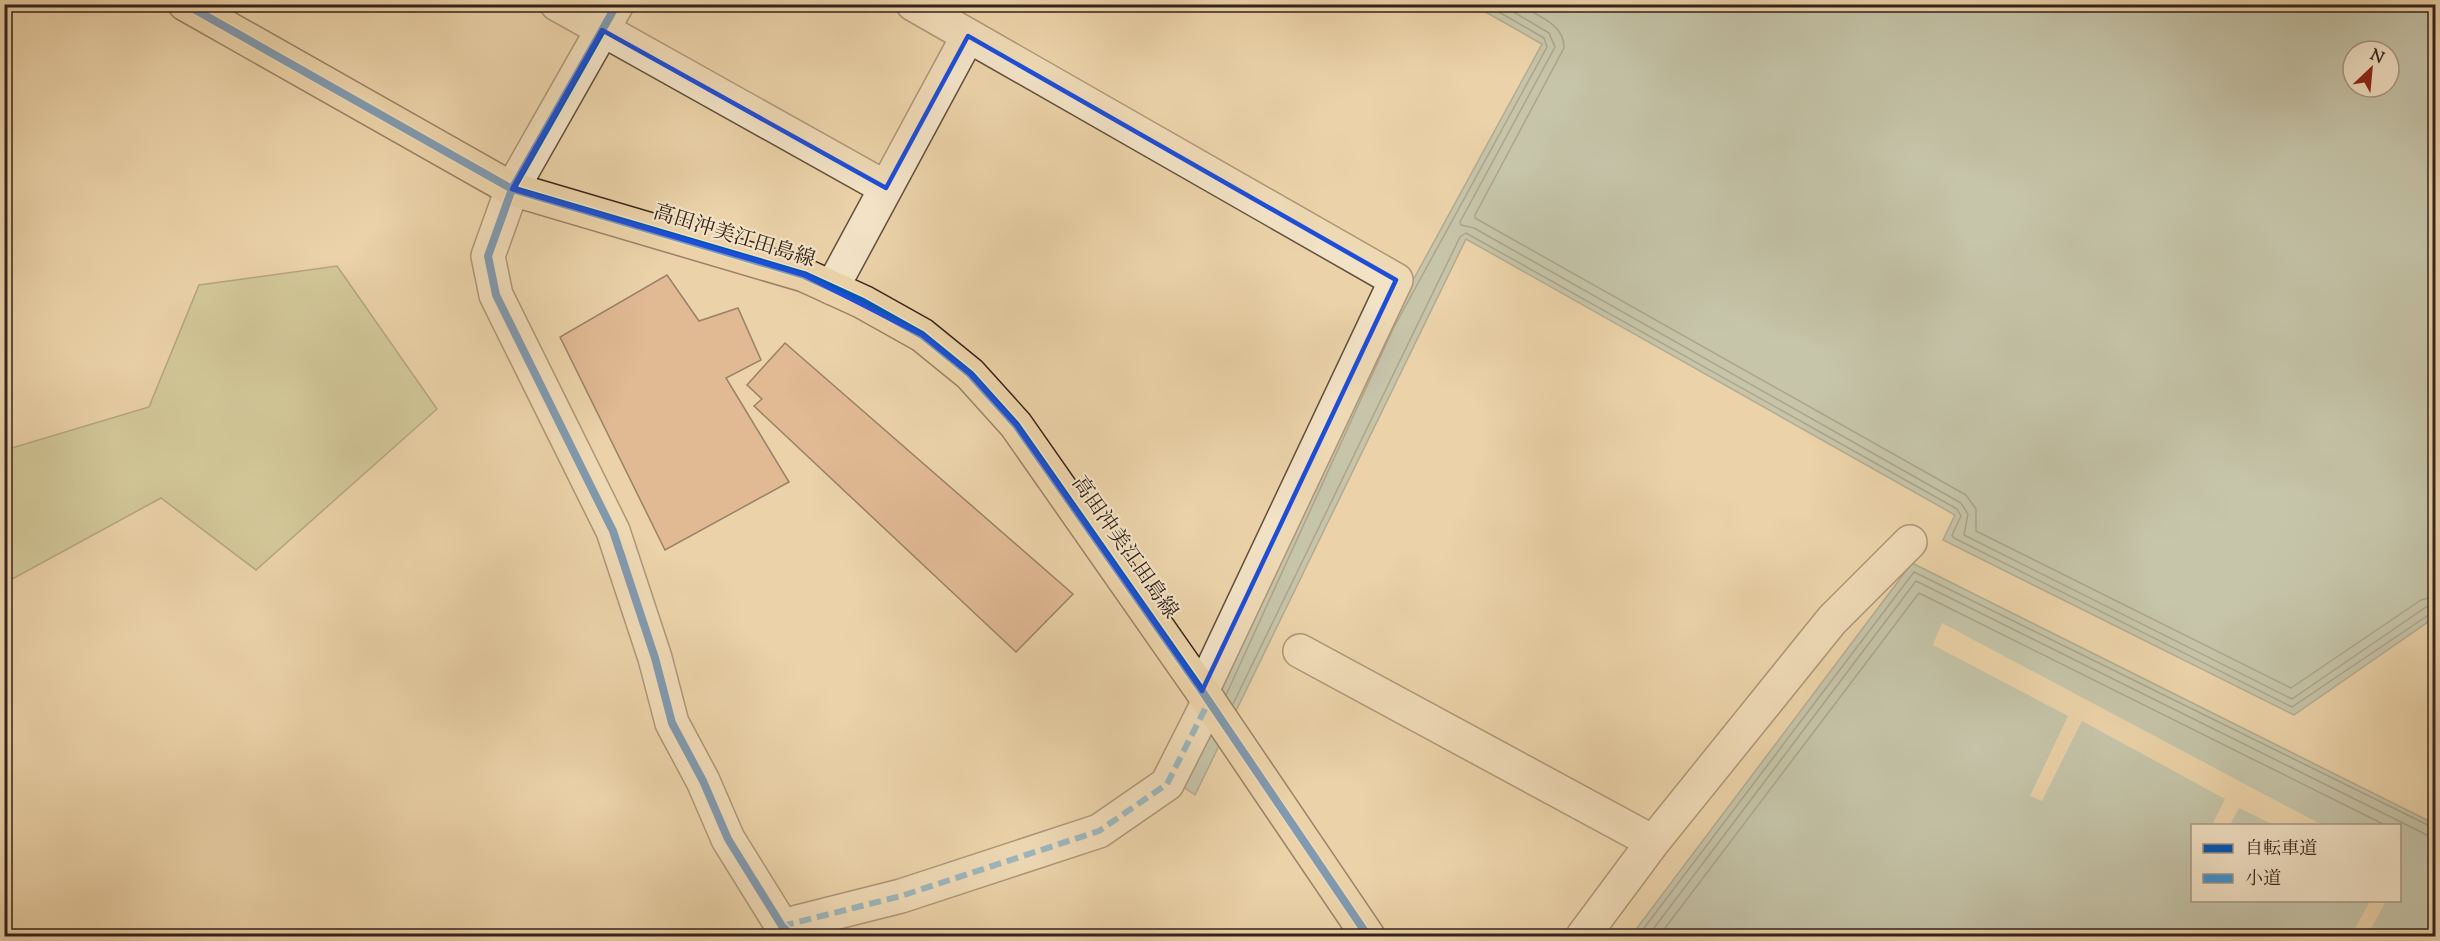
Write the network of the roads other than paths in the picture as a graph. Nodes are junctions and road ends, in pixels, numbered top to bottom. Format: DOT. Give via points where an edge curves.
graph roads {
  1 [pos="185,4"];
  2 [pos="557,4"];
  3 [pos="913,4"];
  4 [pos="610,17"];
  5 [pos="968,36"];
  6 [pos="886,188"];
  7 [pos="512,189"];
  8 [pos="832,288"];
  9 [pos="1910,542"];
  10 [pos="1300,651"];
  11 [pos="1208,699"];
  12 [pos="1653,842"];
  13 [pos="784,933"];
  14 [pos="1368,936"];
  15 [pos="1583,936"];
  1 -- 7 [label="main road, 高田沖美江田島線"];
  2 -- 4 [label="street"];
  3 -- 5 [label="street"];
  4 -- 6 [label="street"];
  4 -- 7 [label="street"];
  5 -- 6 [label="street"];
  5 -- 11 [label="street" via="1396,280"];
  6 -- 8 [label="street"];
  7 -- 8 [label="main road, 高田沖美江田島線" via="804,275"];
  7 -- 13 [label="street" via="489,256 496,295 613,531 672,723 728,839"];
  8 -- 11 [label="main road, 高田沖美江田島線" via="922,335 970,374 1016,425"];
  9 -- 12 [label="street" via="1832,620"];
  10 -- 12 [label="street"];
  11 -- 13 [label="street" via="1167,784 1099,831"];
  11 -- 14 [label="main road, 高田沖美江田島線"];
  12 -- 15 [label="street"];
}
